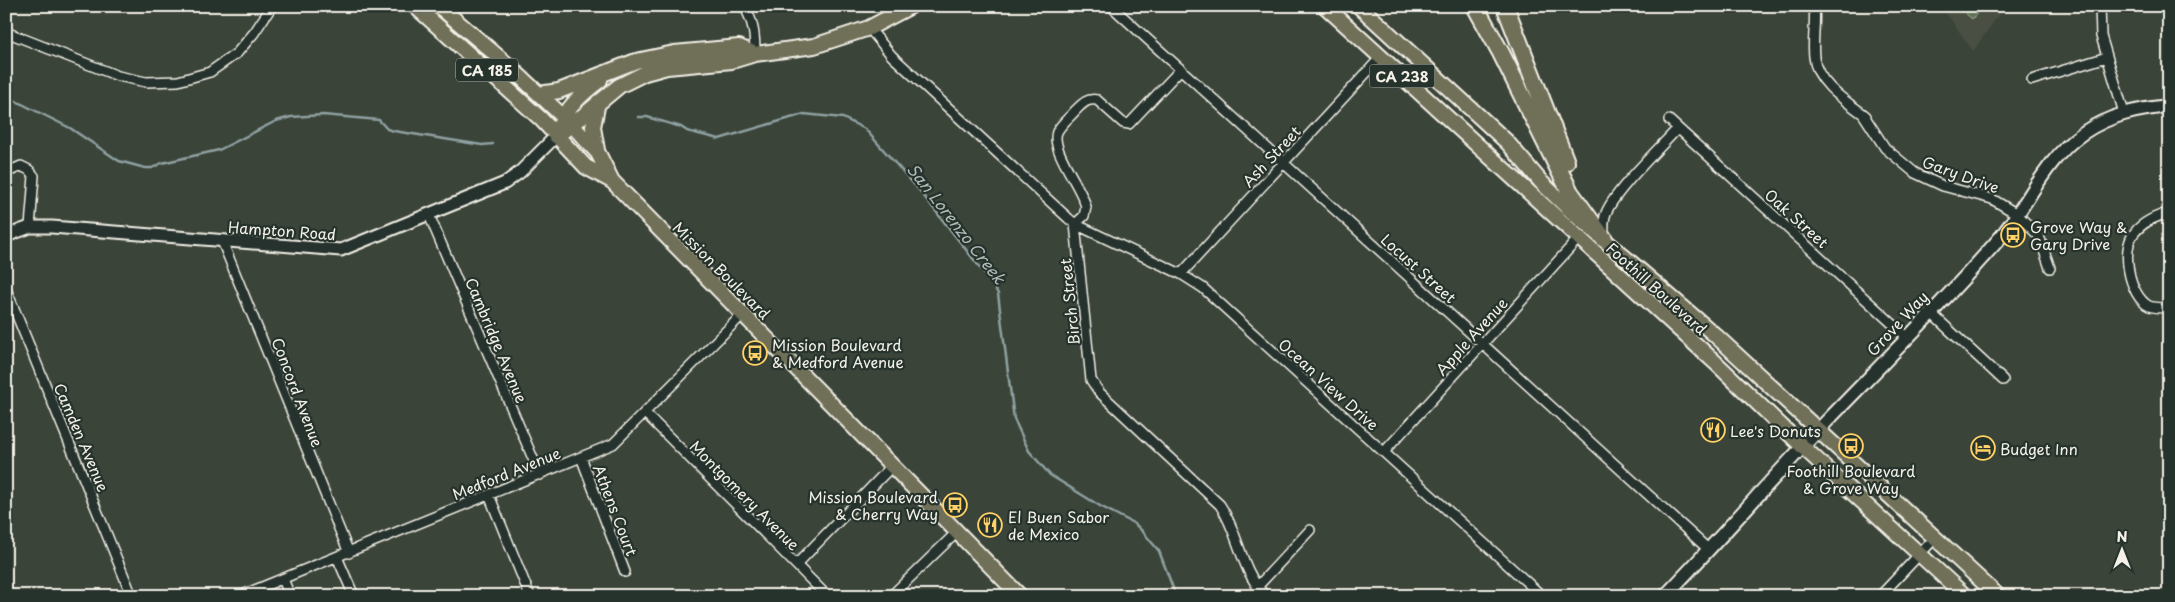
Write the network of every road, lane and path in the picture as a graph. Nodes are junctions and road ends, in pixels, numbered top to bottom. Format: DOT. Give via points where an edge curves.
graph roads {
  1 [pos="272,6"];
  2 [pos="415,6"];
  3 [pos="439,6"];
  4 [pos="744,6"];
  5 [pos="911,6"];
  6 [pos="1111,6"];
  7 [pos="1325,6"];
  8 [pos="1359,6"];
  9 [pos="1475,6"];
  10 [pos="1506,6"];
  11 [pos="1814,6"];
  12 [pos="2100,6"];
  13 [pos="868,28"];
  14 [pos="6,32"];
  15 [pos="755,54"];
  16 [pos="1381,57"];
  17 [pos="2107,57"];
  18 [pos="1181,69"];
  19 [pos="611,72"];
  20 [pos="2032,80"];
  21 [pos="539,94"];
  22 [pos="598,102"];
  23 [pos="2169,106"];
  24 [pos="2124,113"];
  25 [pos="1669,120"];
  26 [pos="568,121"];
  27 [pos="1678,128"];
  28 [pos="556,136"];
  29 [pos="598,153"];
  30 [pos="1283,163"];
  31 [pos="10,171"];
  32 [pos="612,181"];
  33 [pos="2169,212"];
  34 [pos="2017,214"];
  35 [pos="429,215"];
  36 [pos="1075,224"];
  37 [pos="30,227"];
  38 [pos="6,236"];
  39 [pos="1579,238"];
  40 [pos="1604,238"];
  41 [pos="222,241"];
  42 [pos="2050,268"];
  43 [pos="1181,274"];
  44 [pos="6,289"];
  45 [pos="2169,308"];
  46 [pos="1930,312"];
  47 [pos="743,314"];
  48 [pos="1907,337"];
  49 [pos="1483,344"];
  50 [pos="2003,380"];
  51 [pos="645,413"];
  52 [pos="1818,431"];
  53 [pos="1803,447"];
  54 [pos="1384,452"];
  55 [pos="581,458"];
  56 [pos="892,466"];
  57 [pos="540,475"];
  58 [pos="489,495"];
  59 [pos="1310,530"];
  60 [pos="957,532"];
  61 [pos="1935,538"];
  62 [pos="1709,550"];
  63 [pos="349,552"];
  64 [pos="1920,554"];
  65 [pos="337,557"];
  66 [pos="796,565"];
  67 [pos="625,572"];
  68 [pos="283,579"];
  69 [pos="1257,588"];
  70 [pos="132,596"];
  71 [pos="240,596"];
  72 [pos="290,596"];
  73 [pos="354,596"];
  74 [pos="530,596"];
  75 [pos="826,596"];
  76 [pos="891,596"];
  77 [pos="1020,596"];
  78 [pos="1265,596"];
  79 [pos="1542,596"];
  80 [pos="1665,596"];
  81 [pos="1880,596"];
  82 [pos="1965,596"];
  83 [pos="1998,596"];
  1 -- 14 [label="street" via="237,53 210,72 178,81 146,82 118,76"];
  2 -- 28 [label="main road, Mission Boulevard / CA 185" via="519,98"];
  3 -- 21 [label="main road, Mission Boulevard / CA 185"];
  4 -- 15 [label="street" via="752,22"];
  5 -- 13 [label="main road"];
  6 -- 18 [label="street, Locust Street"];
  7 -- 16 [label="main road, Foothill Boulevard / CA 238"];
  8 -- 40 [label="main road, Foothill Boulevard" via="1507,142 1554,195"];
  9 -- 40 [label="highway" via="1570,192"];
  10 -- 40 [label="highway" via="1575,185"];
  11 -- 34 [label="street, Gary Drive" via="1814,60 1818,70 1831,88 1878,128 1893,155 1915,173 1943,186 1992,199"];
  12 -- 17 [label="street" via="2101,36"];
  13 -- 15 [label="main road" via="814,46"];
  13 -- 36 [label="street" via="892,56"];
  15 -- 19 [label="main road" via="739,47 674,53 636,61"];
  15 -- 22 [label="main road" via="732,61 667,67 644,73 618,86"];
  16 -- 30 [label="street, Ash Street"];
  16 -- 39 [label="main road, Foothill Boulevard / CA 238"];
  17 -- 20 [label="street"];
  17 -- 24 [label="street"];
  18 -- 30 [label="street, Locust Street"];
  18 -- 36 [label="street" via="1130,124 1123,123 1093,99 1084,102 1060,127 1056,137 1058,148 1086,207 1084,216"];
  19 -- 21 [label="main road" via="559,92"];
  19 -- 26 [label="main road" via="588,89"];
  21 -- 26 [label="main road, Mission Boulevard / CA 185"];
  22 -- 26 [label="main road"];
  22 -- 29 [label="main road" via="592,127"];
  23 -- 24 [label="main road, Grove Way"];
  24 -- 34 [label="main road, Grove Way" via="2083,133 2063,150"];
  25 -- 27 [label="street, Oak Street"];
  26 -- 28 [label="main road"];
  26 -- 29 [label="main road, Mission Boulevard / CA 185"];
  27 -- 40 [label="street" via="1609,207 1604,222"];
  27 -- 48 [label="street, Oak Street"];
  28 -- 32 [label="main road, Mission Boulevard / CA 185" via="586,167"];
  28 -- 35 [label="street, Hampton Road" via="505,183"];
  29 -- 32 [label="main road, Mission Boulevard / CA 185"];
  30 -- 43 [label="street, Ash Street"];
  30 -- 49 [label="street, Locust Street"];
  31 -- 37 [label="street" via="21,166 34,176"];
  32 -- 47 [label="main road, Mission Boulevard / CA 185"];
  33 -- 45 [label="street" via="2147,221 2133,233 2126,261 2133,290 2149,306"];
  34 -- 42 [label="street, Gary Drive" via="2039,236"];
  34 -- 46 [label="main road, Grove Way"];
  35 -- 41 [label="street, Hampton Road" via="341,250"];
  35 -- 57 [label="street, Cambridge Avenue"];
  36 -- 43 [label="street, Ocean View Drive"];
  36 -- 69 [label="street, Birch Street" via="1091,380 1099,392 1220,505"];
  37 -- 38 [label="street, Hampton Road"];
  37 -- 41 [label="street, Hampton Road"];
  39 -- 49 [label="street, Apple Avenue"];
  39 -- 53 [label="main road, Foothill Boulevard"];
  40 -- 52 [label="main road, Foothill Boulevard"];
  41 -- 63 [label="street, Concord Avenue"];
  43 -- 54 [label="street, Ocean View Drive" via="1203,288"];
  44 -- 70 [label="street, Camden Avenue"];
  46 -- 48 [label="main road, Grove Way"];
  46 -- 50 [label="street"];
  47 -- 51 [label="street, Medford Avenue"];
  47 -- 56 [label="main road, Mission Boulevard / CA 185"];
  48 -- 52 [label="main road, Grove Way"];
  49 -- 54 [label="street, Apple Avenue"];
  49 -- 62 [label="street, Locust Street"];
  51 -- 55 [label="street, Medford Avenue" via="613,444"];
  51 -- 66 [label="street, Montgomery Avenue"];
  52 -- 53 [label="main road, Grove Way"];
  52 -- 61 [label="main road, Foothill Boulevard"];
  53 -- 62 [label="main road, Grove Way"];
  53 -- 64 [label="main road, Foothill Boulevard"];
  54 -- 79 [label="street, Ocean View Drive"];
  55 -- 57 [label="street, Medford Avenue"];
  55 -- 67 [label="street, Athens Court"];
  56 -- 60 [label="main road, Mission Boulevard / CA 185"];
  56 -- 66 [label="street"];
  57 -- 58 [label="street, Medford Avenue"];
  58 -- 63 [label="street, Medford Avenue"];
  58 -- 74 [label="street"];
  59 -- 69 [label="street"];
  60 -- 76 [label="street"];
  60 -- 77 [label="main road, Mission Boulevard / CA 185"];
  61 -- 64 [label="street"];
  61 -- 83 [label="main road, Foothill Boulevard"];
  62 -- 80 [label="main road, Grove Way"];
  63 -- 65 [label="street, Medford Avenue"];
  64 -- 81 [label="street"];
  64 -- 82 [label="main road, Foothill Boulevard"];
  65 -- 68 [label="street, Medford Avenue"];
  65 -- 73 [label="street"];
  66 -- 75 [label="street, Montgomery Avenue"];
  68 -- 71 [label="street, Medford Avenue"];
  68 -- 72 [label="street"];
  69 -- 78 [label="street, Birch Street"];
}
